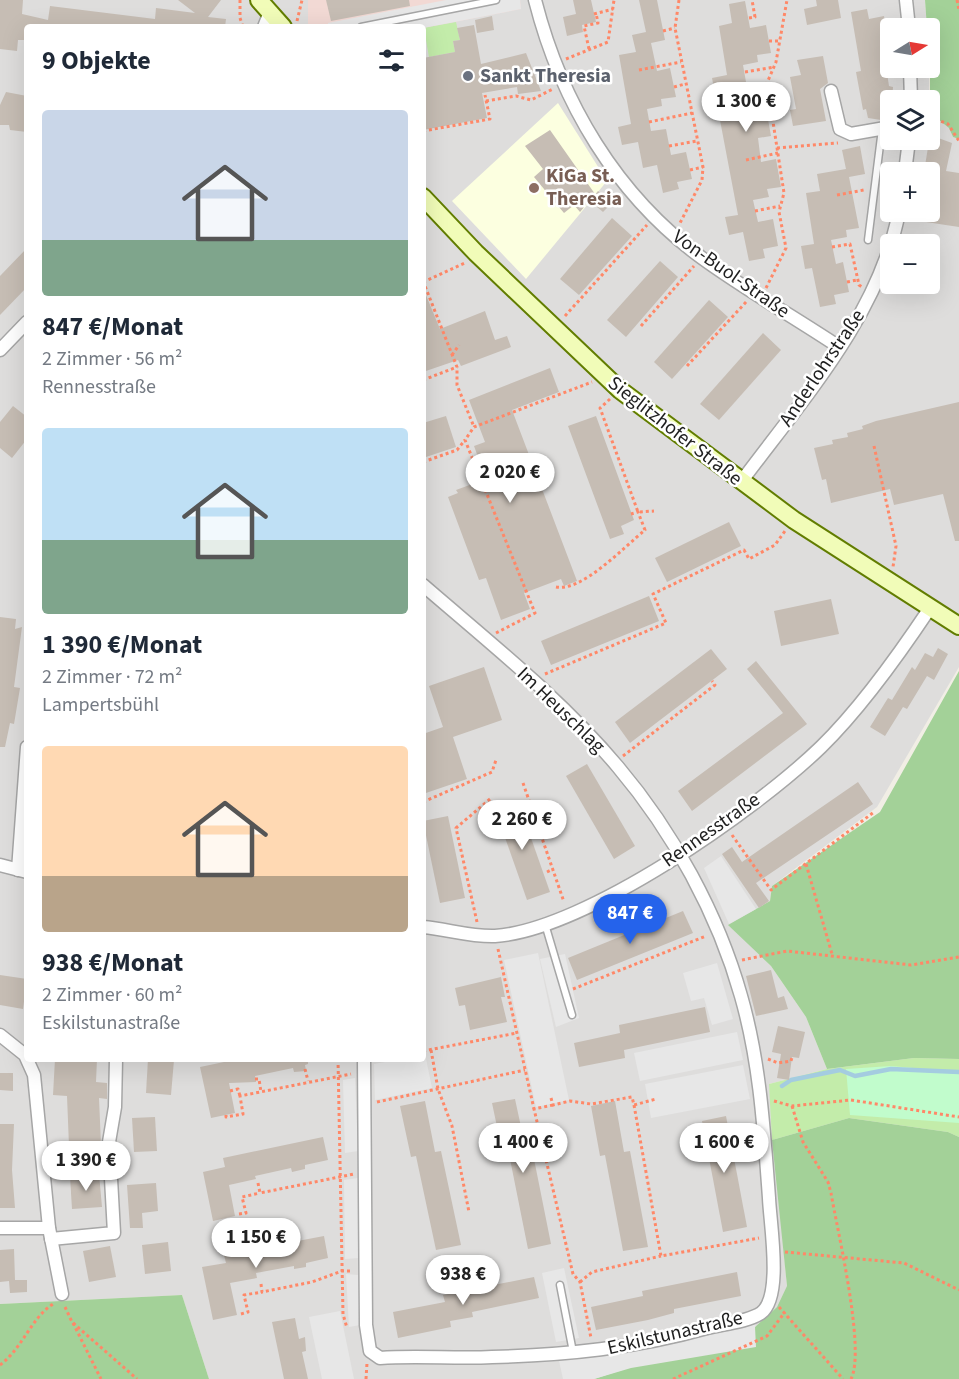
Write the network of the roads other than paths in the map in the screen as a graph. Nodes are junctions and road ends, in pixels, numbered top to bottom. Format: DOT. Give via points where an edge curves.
graph roads {
  1 [pos="496,0"];
  2 [pos="535,0"];
  3 [pos="906,0"];
  4 [pos="264,13"];
  5 [pos="908,18"];
  6 [pos="279,24"];
  7 [pos="376,24"];
  8 [pos="831,91"];
  9 [pos="880,129"];
  10 [pos="883,150"];
  11 [pos="426,200"];
  12 [pos="896,222"];
  13 [pos="868,240"];
  14 [pos="24,325"];
  15 [pos="839,347"];
  16 [pos="0,350"];
  17 [pos="741,482"];
  18 [pos="426,588"];
  19 [pos="930,608"];
  20 [pos="959,626"];
  21 [pos="24,821"];
  22 [pos="679,854"];
  23 [pos="0,865"];
  24 [pos="22,871"];
  25 [pos="545,924"];
  26 [pos="426,927"];
  27 [pos="572,1015"];
  28 [pos="0,1035"];
  29 [pos="24,1053"];
  30 [pos="29,1062"];
  31 [pos="116,1062"];
  32 [pos="364,1062"];
  33 [pos="0,1228"];
  34 [pos="50,1233"];
  35 [pos="560,1285"];
  36 [pos="62,1297"];
  37 [pos="573,1352"];
  1 -- 7 [label="lane"];
  2 -- 15 [label="street, Von-Buol-Straße" via="563,84 606,161 654,217 701,257"];
  3 -- 5 [label="street"];
  4 -- 6 [label="main road"];
  8 -- 9 [label="street" via="840,129 851,134"];
  10 -- 13 [label="lane"];
  11 -- 17 [label="main road, Sieglitzhofer Straße" via="605,377"];
  12 -- 15 [label="street, Anderlohrstraße" via="871,293"];
  14 -- 16 [label="street"];
  15 -- 17 [label="street, Anderlohrstraße"];
  17 -- 19 [label="main road, Sieglitzhofer Straße"];
  18 -- 22 [label="street, Im Heuschlag" via="534,682 615,763"];
  19 -- 20 [label="main road, Sieglitzhofer Straße"];
  19 -- 22 [label="street, Rennesstraße" via="822,745"];
  21 -- 24 [label="street"];
  22 -- 25 [label="street, Rennesstraße" via="569,915"];
  22 -- 37 [label="street, Eskilstunastraße" via="718,928 742,998 761,1096 773,1292 761,1313 736,1321 629,1347"];
  23 -- 24 [label="street"];
  25 -- 26 [label="street, Rennesstraße" via="495,936"];
  25 -- 27 [label="lane"];
  28 -- 29 [label="street"];
  30 -- 34 [label="street" via="34,1075"];
  31 -- 34 [label="street" via="115,1107 108,1142 114,1233"];
  32 -- 37 [label="street, Eskilstunastraße" via="366,1325 370,1351 380,1358"];
  33 -- 34 [label="street"];
  34 -- 36 [label="street"];
  35 -- 37 [label="lane"];
}
